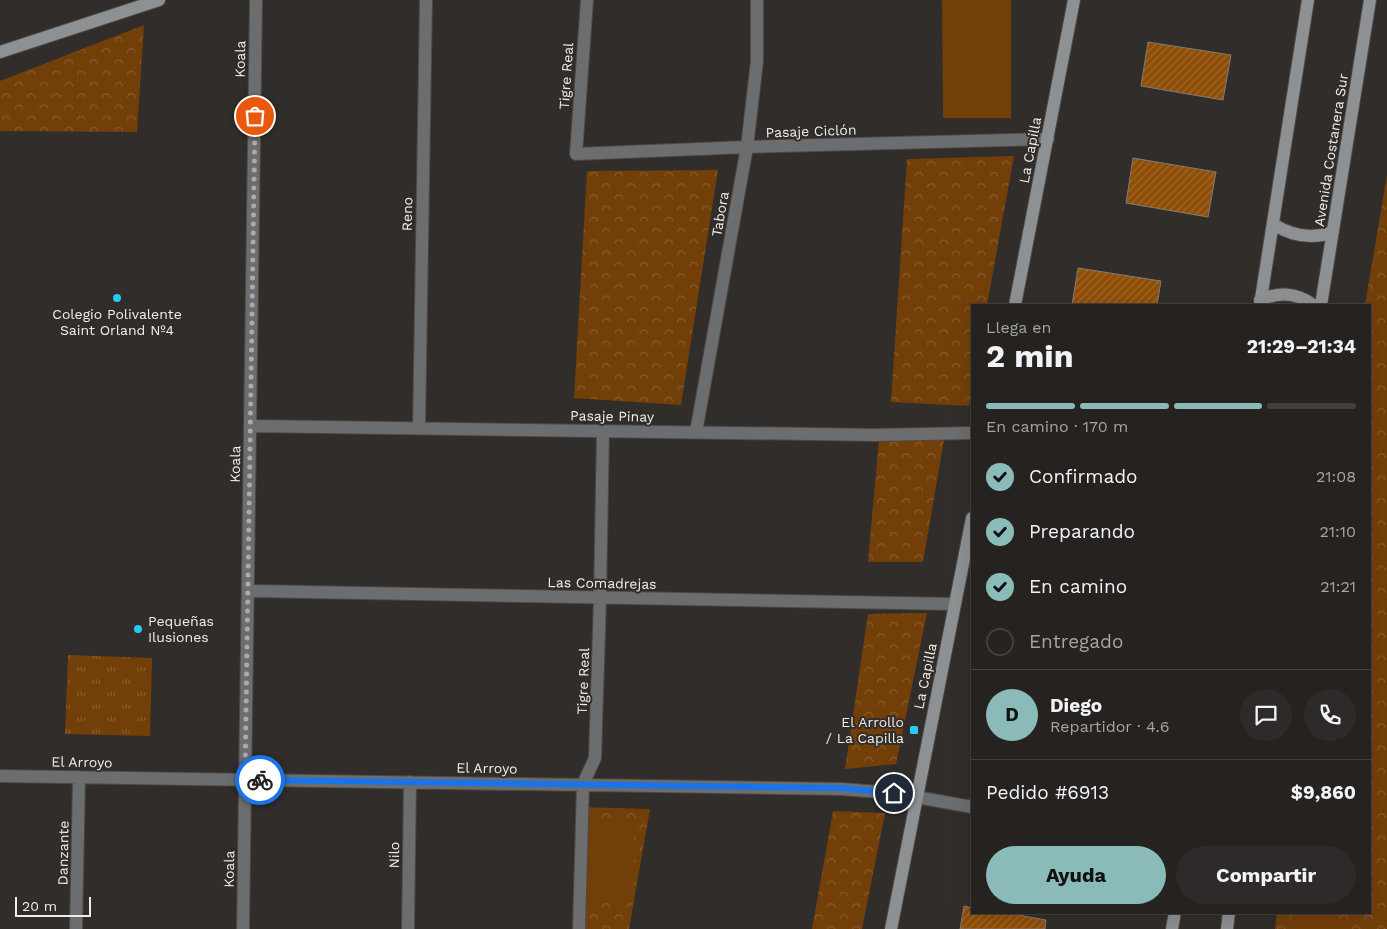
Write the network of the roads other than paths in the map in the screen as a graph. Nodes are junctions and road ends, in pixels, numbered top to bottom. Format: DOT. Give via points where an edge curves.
graph roads {
  1 [pos="158,0"];
  2 [pos="256,0"];
  3 [pos="426,0"];
  4 [pos="587,0"];
  5 [pos="757,0"];
  6 [pos="1074,0"];
  7 [pos="1308,0"];
  8 [pos="1370,0"];
  9 [pos="0,52"];
  10 [pos="1048,139"];
  11 [pos="747,148"];
  12 [pos="576,154"];
  13 [pos="1273,224"];
  14 [pos="1333,232"];
  15 [pos="1260,303"];
  16 [pos="1015,304"];
  17 [pos="1311,304"];
  18 [pos="1321,304"];
  19 [pos="250,426"];
  20 [pos="418,428"];
  21 [pos="603,430"];
  22 [pos="696,432"];
  23 [pos="971,433"];
  24 [pos="971,523"];
  25 [pos="248,591"];
  26 [pos="600,598"];
  27 [pos="955,604"];
  28 [pos="0,776"];
  29 [pos="79,777"];
  30 [pos="245,779"];
  31 [pos="410,782"];
  32 [pos="583,784"];
  33 [pos="916,797"];
  34 [pos="971,807"];
  35 [pos="1175,914"];
  36 [pos="1229,914"];
  37 [pos="76,929"];
  38 [pos="243,929"];
  39 [pos="408,929"];
  40 [pos="579,929"];
  41 [pos="891,929"];
  42 [pos="1172,929"];
  43 [pos="1227,929"];
  1 -- 9 [label="street"];
  2 -- 19 [label="street, Koala"];
  3 -- 20 [label="street, Reno"];
  4 -- 12 [label="street, Tigre Real"];
  5 -- 11 [label="street, Tabora" via="757,62"];
  6 -- 10 [label="street, La Capilla"];
  7 -- 13 [label="street"];
  8 -- 14 [label="street, Avenida Costanera Sur"];
  10 -- 11 [label="street, Pasaje Ciclón"];
  10 -- 16 [label="street, La Capilla"];
  11 -- 12 [label="street, Pasaje Ciclón"];
  11 -- 22 [label="street, Tabora"];
  13 -- 14 [label="street" via="1302,236"];
  13 -- 15 [label="street"];
  14 -- 18 [label="street, Avenida Costanera Sur"];
  15 -- 17 [label="street" via="1274,295 1288,294"];
  19 -- 20 [label="street, Pasaje Pinay"];
  19 -- 25 [label="street, Koala"];
  20 -- 21 [label="street, Pasaje Pinay"];
  21 -- 22 [label="street, Pasaje Pinay"];
  21 -- 26 [label="street, Tigre Real"];
  22 -- 23 [label="street, Pasaje Pinay"];
  24 -- 27 [label="street, La Capilla"];
  25 -- 26 [label="street, Las Comadrejas"];
  25 -- 30 [label="street, Koala"];
  26 -- 27 [label="street, Las Comadrejas"];
  26 -- 32 [label="street, Tigre Real" via="595,758"];
  27 -- 33 [label="street, La Capilla"];
  28 -- 29 [label="street, El Arroyo"];
  29 -- 30 [label="street, El Arroyo"];
  29 -- 37 [label="street, Danzante"];
  30 -- 31 [label="street, El Arroyo"];
  30 -- 38 [label="street, Koala"];
  31 -- 32 [label="street, El Arroyo"];
  31 -- 39 [label="street, Nilo"];
  32 -- 33 [label="street, El Arroyo" via="841,788"];
  32 -- 40 [label="street, Tigre Real"];
  33 -- 34 [label="street, El Arroyo"];
  33 -- 41 [label="street, La Capilla"];
  35 -- 42 [label="street"];
  36 -- 43 [label="street"];
}
